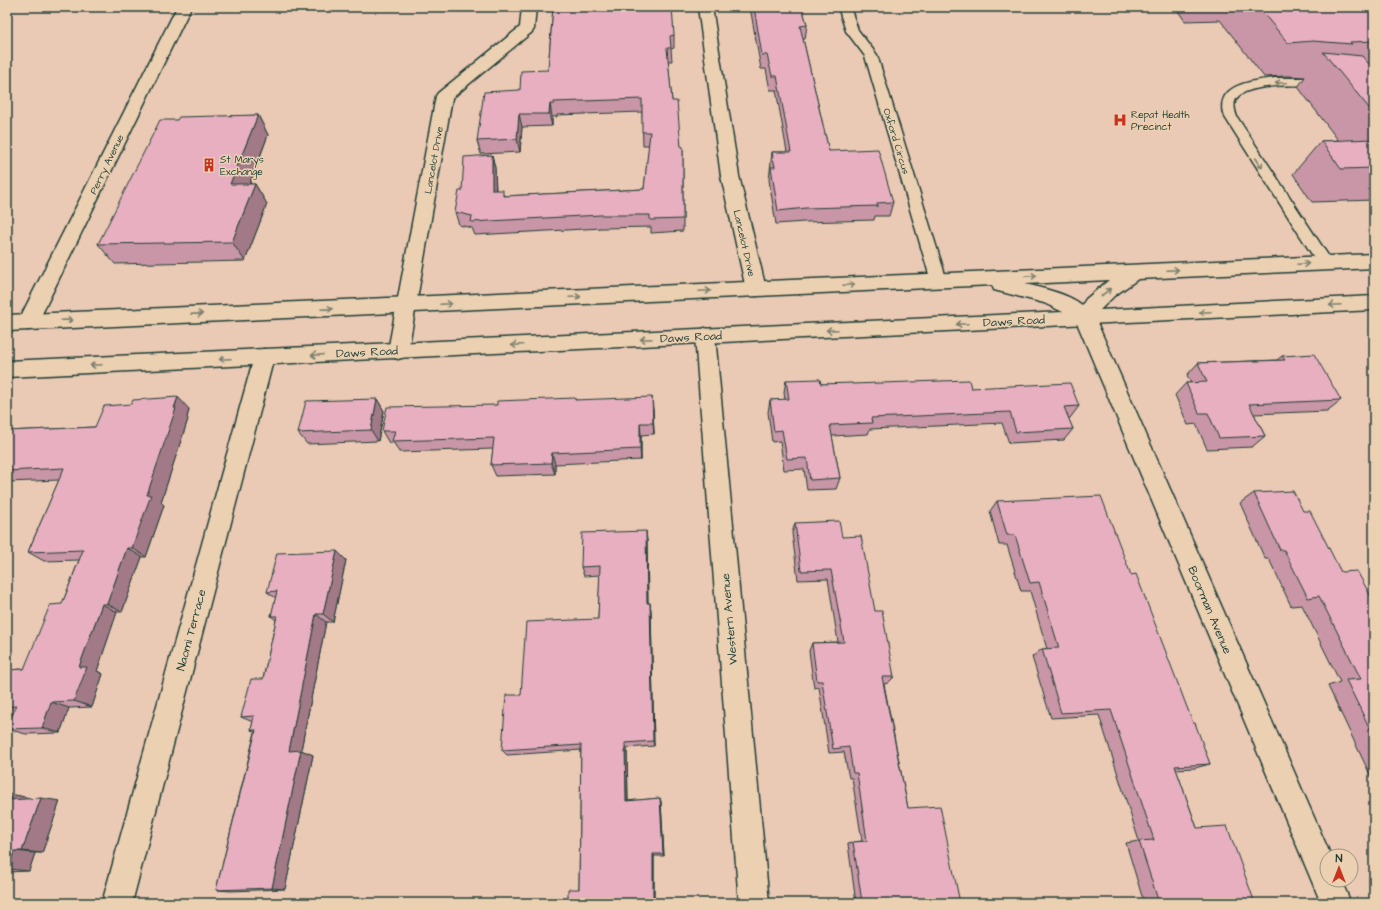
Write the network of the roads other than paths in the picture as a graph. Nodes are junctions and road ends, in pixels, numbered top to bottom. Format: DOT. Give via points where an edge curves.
graph roads {
  1 [pos="184,7"];
  2 [pos="529,7"];
  3 [pos="705,7"];
  4 [pos="844,7"];
  5 [pos="1338,85"];
  6 [pos="1374,261"];
  7 [pos="1326,263"];
  8 [pos="1134,272"];
  9 [pos="978,279"];
  10 [pos="939,281"];
  11 [pos="756,289"];
  12 [pos="1374,303"];
  13 [pos="407,305"];
  14 [pos="1085,318"];
  15 [pos="28,322"];
  16 [pos="7,323"];
  17 [pos="704,336"];
  18 [pos="398,351"];
  19 [pos="264,357"];
  20 [pos="7,369"];
  21 [pos="117,903"];
  22 [pos="754,903"];
  23 [pos="1336,903"];
  1 -- 15 [label="street, Perry Avenue"];
  2 -- 13 [label="street, Lancelot Drive" via="527,30 444,96"];
  3 -- 11 [label="street, Lancelot Drive" via="730,176"];
  4 -- 10 [label="lane, Oxford Circus" via="852,31 871,55"];
  5 -- 7 [label="lane, one-way" via="1321,82 1254,84 1231,95 1227,105 1230,117"];
  6 -- 7 [label="street"];
  8 -- 7 [label="street, one-way"];
  9 -- 8 [label="street, one-way"];
  14 -- 8 [label="street, one-way" via="1093,304"];
  9 -- 10 [label="street"];
  9 -- 14 [label="street" via="1049,297 1068,305"];
  11 -- 10 [label="street, one-way"];
  13 -- 11 [label="street, one-way"];
  12 -- 14 [label="street, Daws Road, one-way"];
  15 -- 13 [label="street, one-way"];
  13 -- 18 [label="street, Lancelot Drive"];
  14 -- 17 [label="street, Daws Road, one-way"];
  14 -- 23 [label="street, Boorman Avenue"];
  15 -- 16 [label="street"];
  17 -- 18 [label="street, Daws Road, one-way"];
  17 -- 22 [label="street, Western Avenue"];
  18 -- 19 [label="street, Daws Road, one-way"];
  19 -- 20 [label="street, Daws Road, one-way"];
  19 -- 21 [label="street, Naomi Terrace"];
}
